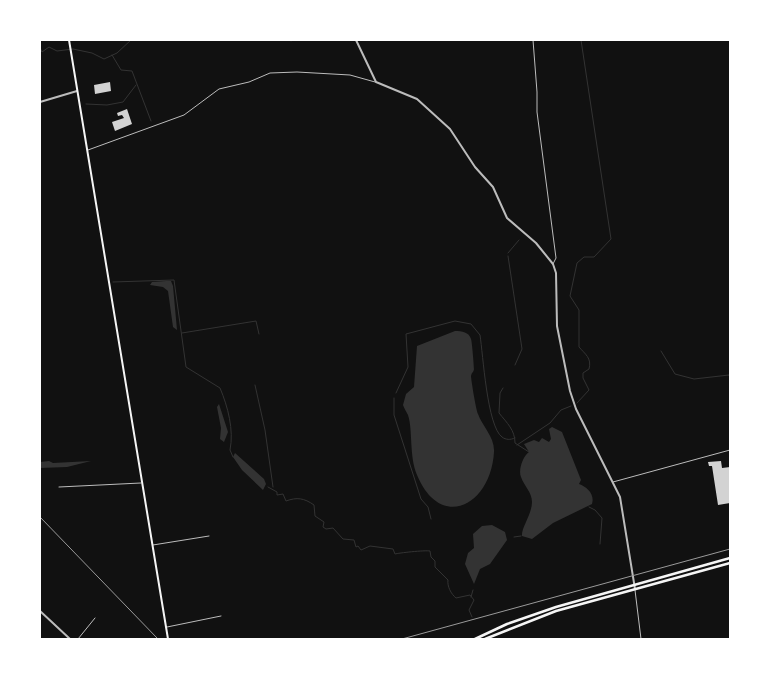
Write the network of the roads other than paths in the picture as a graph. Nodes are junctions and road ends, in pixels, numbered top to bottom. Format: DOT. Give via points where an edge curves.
graph roads {
  1 [pos="69,40"];
  2 [pos="356,40"];
  3 [pos="533,40"];
  4 [pos="376,82"];
  5 [pos="78,91"];
  6 [pos="40,102"];
  7 [pos="87,150"];
  8 [pos="553,264"];
  9 [pos="730,450"];
  10 [pos="613,482"];
  11 [pos="142,483"];
  12 [pos="59,487"];
  13 [pos="209,536"];
  14 [pos="152,545"];
  15 [pos="730,558"];
  16 [pos="730,563"];
  17 [pos="634,585"];
  18 [pos="634,589"];
  19 [pos="40,611"];
  20 [pos="221,616"];
  21 [pos="95,618"];
  22 [pos="513,622"];
  23 [pos="515,626"];
  24 [pos="166,627"];
  25 [pos="70,639"];
  26 [pos="78,639"];
  27 [pos="168,639"];
  28 [pos="475,639"];
  29 [pos="484,639"];
  30 [pos="641,639"];
  1 -- 5 [label="main road"];
  2 -- 4 [label="street"];
  3 -- 8 [label="street" via="536,112 556,258"];
  4 -- 7 [label="street" via="350,74 270,73 219,89 184,115"];
  4 -- 8 [label="street" via="417,99 450,129 475,167 494,187 507,218 536,242"];
  5 -- 6 [label="street"];
  5 -- 7 [label="main road"];
  7 -- 11 [label="main road"];
  8 -- 10 [label="street" via="558,331 572,399"];
  9 -- 10 [label="street"];
  10 -- 17 [label="street" via="623,508"];
  11 -- 12 [label="street"];
  11 -- 14 [label="main road"];
  13 -- 14 [label="street"];
  14 -- 24 [label="main road"];
  15 -- 17 [label="highway"];
  16 -- 18 [label="highway"];
  17 -- 18 [label="street"];
  17 -- 22 [label="highway" via="556,606"];
  18 -- 23 [label="highway"];
  18 -- 30 [label="street"];
  19 -- 25 [label="street"];
  20 -- 24 [label="street"];
  21 -- 26 [label="street"];
  22 -- 23 [label="highway"];
  22 -- 28 [label="highway"];
  23 -- 29 [label="highway"];
  24 -- 27 [label="main road"];
}
